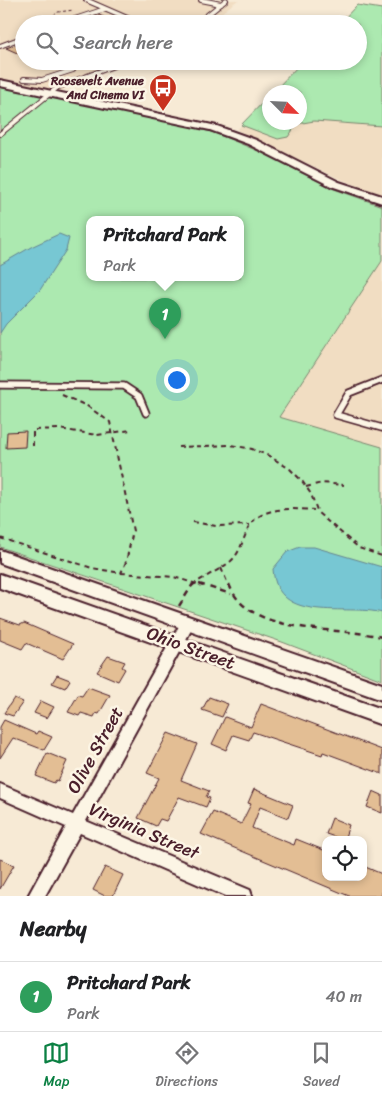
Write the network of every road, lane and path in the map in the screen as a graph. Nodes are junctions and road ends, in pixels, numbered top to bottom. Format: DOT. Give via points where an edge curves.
graph roads {
  1 [pos="86,0"];
  2 [pos="201,0"];
  3 [pos="226,0"];
  4 [pos="221,4"];
  5 [pos="105,9"];
  6 [pos="76,10"];
  7 [pos="54,15"];
  8 [pos="87,15"];
  9 [pos="119,15"];
  10 [pos="207,15"];
  11 [pos="15,40"];
  12 [pos="0,46"];
  13 [pos="69,70"];
  14 [pos="102,70"];
  15 [pos="24,79"];
  16 [pos="0,83"];
  17 [pos="50,93"];
  18 [pos="0,134"];
  19 [pos="382,200"];
  20 [pos="382,380"];
  21 [pos="0,385"];
  22 [pos="57,394"];
  23 [pos="146,413"];
  24 [pos="382,428"];
  25 [pos="131,430"];
  26 [pos="112,433"];
  27 [pos="33,446"];
  28 [pos="178,447"];
  29 [pos="344,485"];
  30 [pos="306,487"];
  31 [pos="315,510"];
  32 [pos="193,522"];
  33 [pos="250,525"];
  34 [pos="0,538"];
  35 [pos="0,556"];
  36 [pos="382,556"];
  37 [pos="221,568"];
  38 [pos="121,573"];
  39 [pos="0,581"];
  40 [pos="196,582"];
  41 [pos="231,594"];
  42 [pos="178,608"];
  43 [pos="188,623"];
  44 [pos="382,637"];
  45 [pos="178,643"];
  46 [pos="382,692"];
  47 [pos="382,717"];
  48 [pos="0,791"];
  49 [pos="75,824"];
  50 [pos="36,896"];
  51 [pos="244,896"];
  1 -- 5 [label="lane"];
  2 -- 4 [label="lane"];
  3 -- 4 [label="lane"];
  4 -- 10 [label="lane"];
  5 -- 8 [label="lane"];
  5 -- 9 [label="lane"];
  6 -- 7 [label="path"];
  11 -- 12 [label="lane"];
  13 -- 15 [label="lane" via="42,80"];
  14 -- 17 [label="lane"];
  16 -- 17 [label="street"];
  17 -- 18 [label="lane"];
  17 -- 19 [label="street" via="220,130 252,142 336,184"];
  20 -- 24 [label="lane" via="349,393 336,415"];
  21 -- 23 [label="lane" via="124,386 142,397"];
  22 -- 26 [label="path" via="103,415 110,422"];
  25 -- 26 [label="path"];
  26 -- 27 [label="path" via="33,430"];
  26 -- 38 [label="path" via="132,531"];
  28 -- 30 [label="path" via="249,448 275,459"];
  29 -- 30 [label="path" via="322,483"];
  30 -- 31 [label="path" via="314,499"];
  31 -- 33 [label="path" via="276,511"];
  31 -- 36 [label="path" via="353,545 364,552"];
  32 -- 33 [label="path" via="216,526"];
  33 -- 37 [label="path" via="238,552"];
  34 -- 38 [label="path" via="92,568"];
  35 -- 43 [label="street, Ohio Street"];
  37 -- 40 [label="path"];
  37 -- 41 [label="path" via="227,576"];
  38 -- 40 [label="path"];
  39 -- 45 [label="street, Ohio Street"];
  40 -- 41 [label="path"];
  40 -- 42 [label="path"];
  41 -- 44 [label="path" via="243,607 260,616"];
  43 -- 45 [label="street, Olive Street"];
  43 -- 46 [label="street, Ohio Street"];
  45 -- 47 [label="street, Ohio Street"];
  45 -- 49 [label="street, Olive Street"];
  48 -- 49 [label="street, Virginia Street"];
  49 -- 50 [label="street, Olive Street"];
  49 -- 51 [label="street, Virginia Street"];
}
